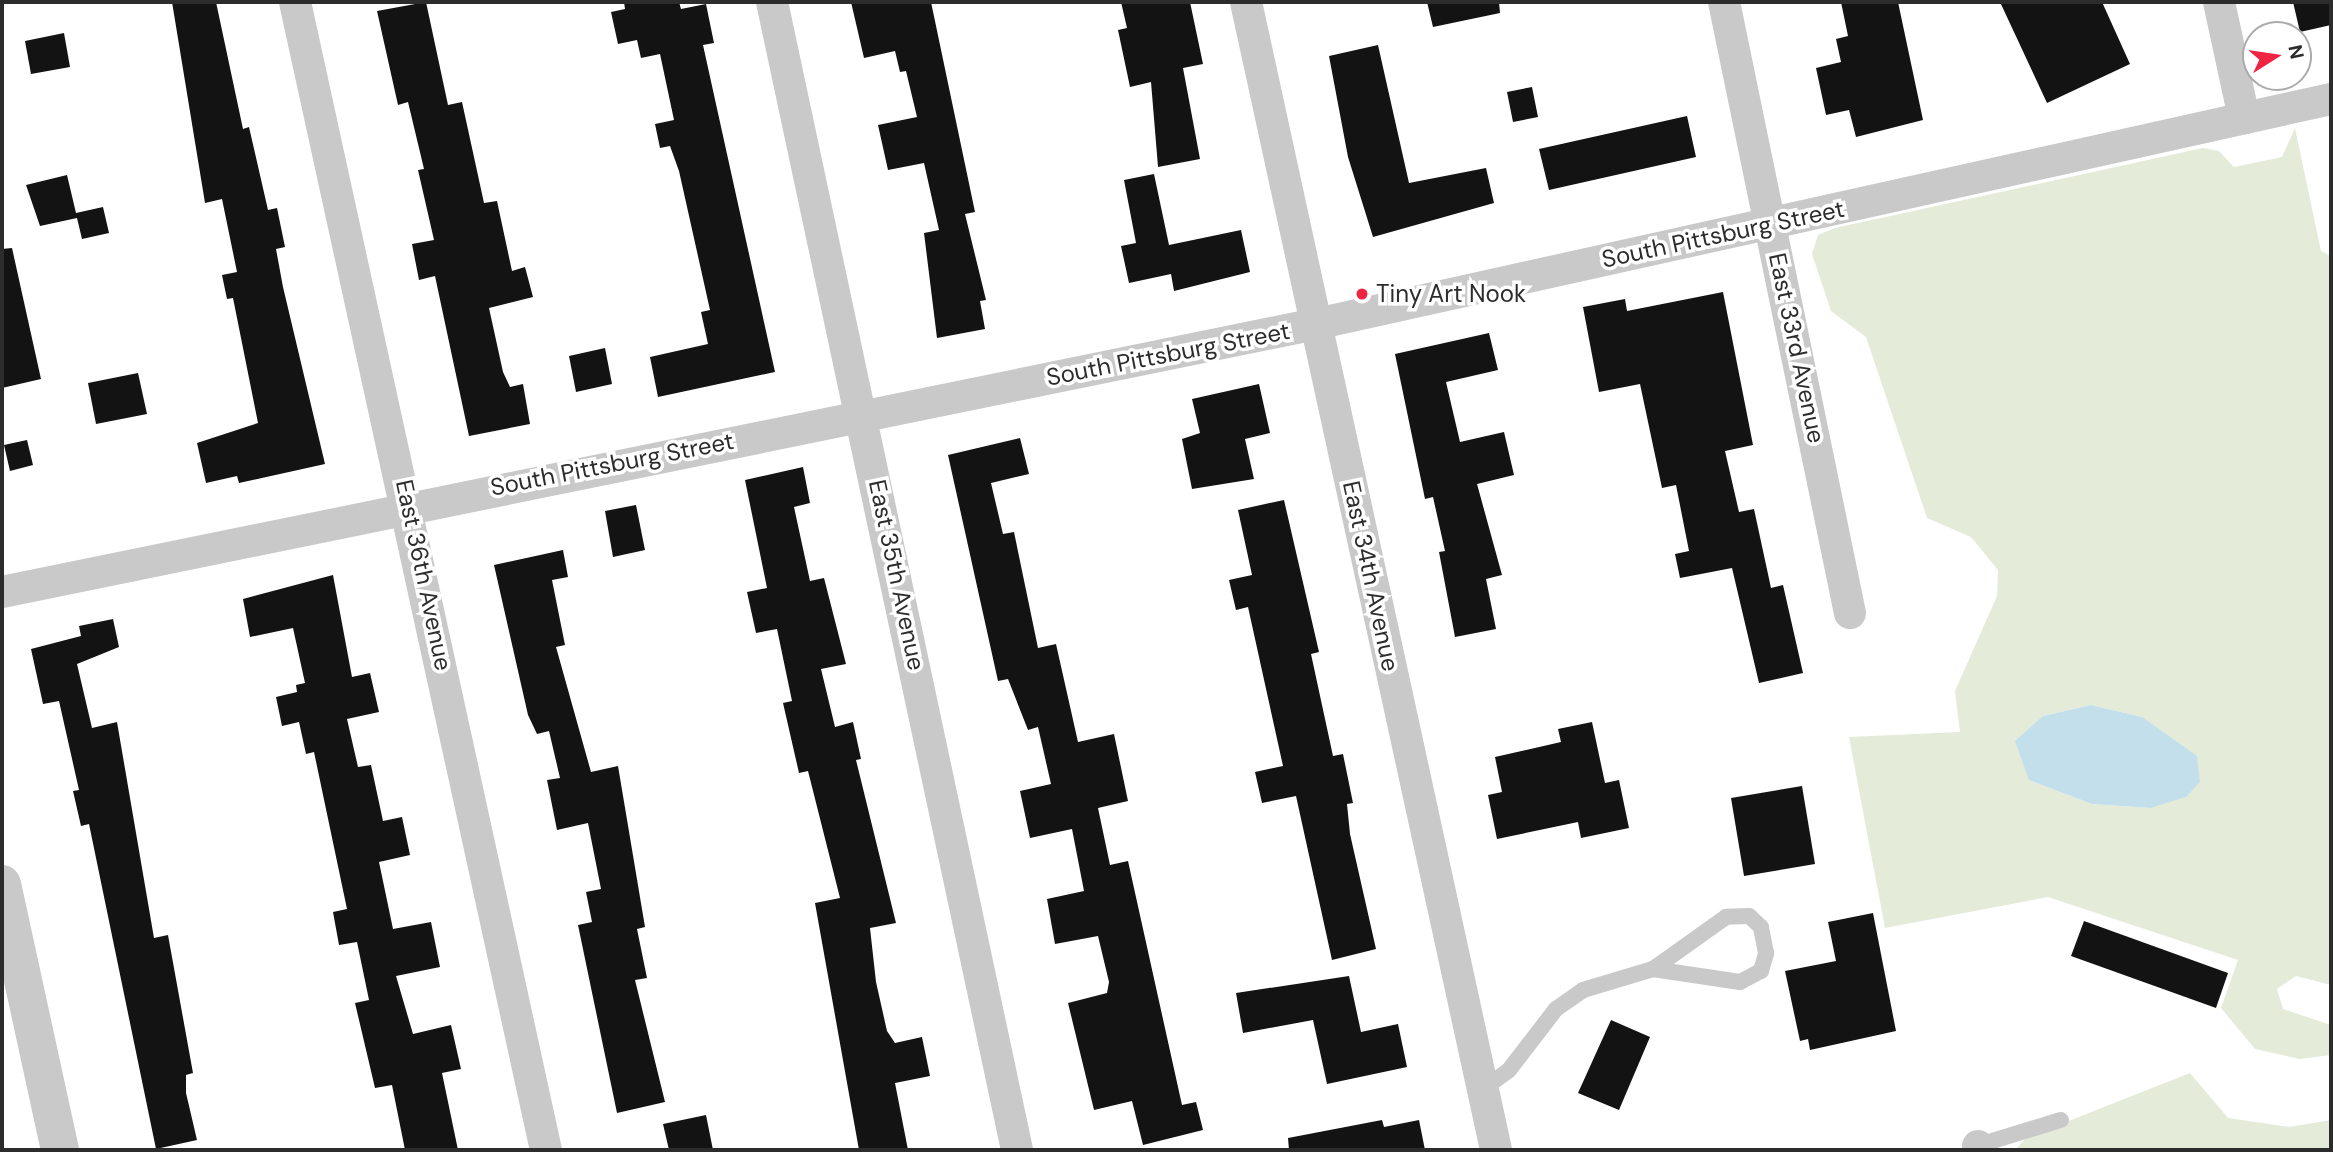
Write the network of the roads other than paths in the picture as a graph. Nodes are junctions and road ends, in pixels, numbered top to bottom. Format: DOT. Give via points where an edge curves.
graph roads {
  1 [pos="295,2"];
  2 [pos="772,2"];
  3 [pos="1246,2"];
  4 [pos="1724,2"];
  5 [pos="2219,2"];
  6 [pos="2331,99"];
  7 [pos="2244,118"];
  8 [pos="1771,222"];
  9 [pos="1316,324"];
  10 [pos="863,414"];
  11 [pos="409,505"];
  12 [pos="2,592"];
  13 [pos="1850,612"];
  14 [pos="2,884"];
  15 [pos="1653,969"];
  16 [pos="1483,1088"];
  17 [pos="2062,1120"];
  18 [pos="1974,1149"];
  19 [pos="60,1150"];
  20 [pos="546,1150"];
  21 [pos="1017,1150"];
  22 [pos="1496,1150"];
  1 -- 11 [label="street, East 36th Avenue"];
  2 -- 10 [label="street, East 35th Avenue"];
  3 -- 9 [label="street, East 34th Avenue"];
  4 -- 8 [label="street, East 33rd Avenue"];
  5 -- 7 [label="street"];
  6 -- 7 [label="street, South Pittsburg Street"];
  7 -- 8 [label="street, South Pittsburg Street"];
  8 -- 9 [label="street, South Pittsburg Street"];
  8 -- 13 [label="street, East 33rd Avenue"];
  9 -- 10 [label="street, South Pittsburg Street"];
  9 -- 16 [label="street, East 34th Avenue"];
  10 -- 11 [label="street, South Pittsburg Street"];
  10 -- 21 [label="street, East 35th Avenue"];
  11 -- 12 [label="street, South Pittsburg Street"];
  11 -- 20 [label="street, East 36th Avenue"];
  14 -- 19 [label="street"];
  15 -- 15 [label="lane" via="1726,917 1749,916 1762,927 1766,953 1761,971 1740,982"];
  15 -- 16 [label="lane" via="1583,990 1556,1009 1519,1061"];
  16 -- 22 [label="street, East 34th Avenue"];
  17 -- 18 [label="lane"];
}
